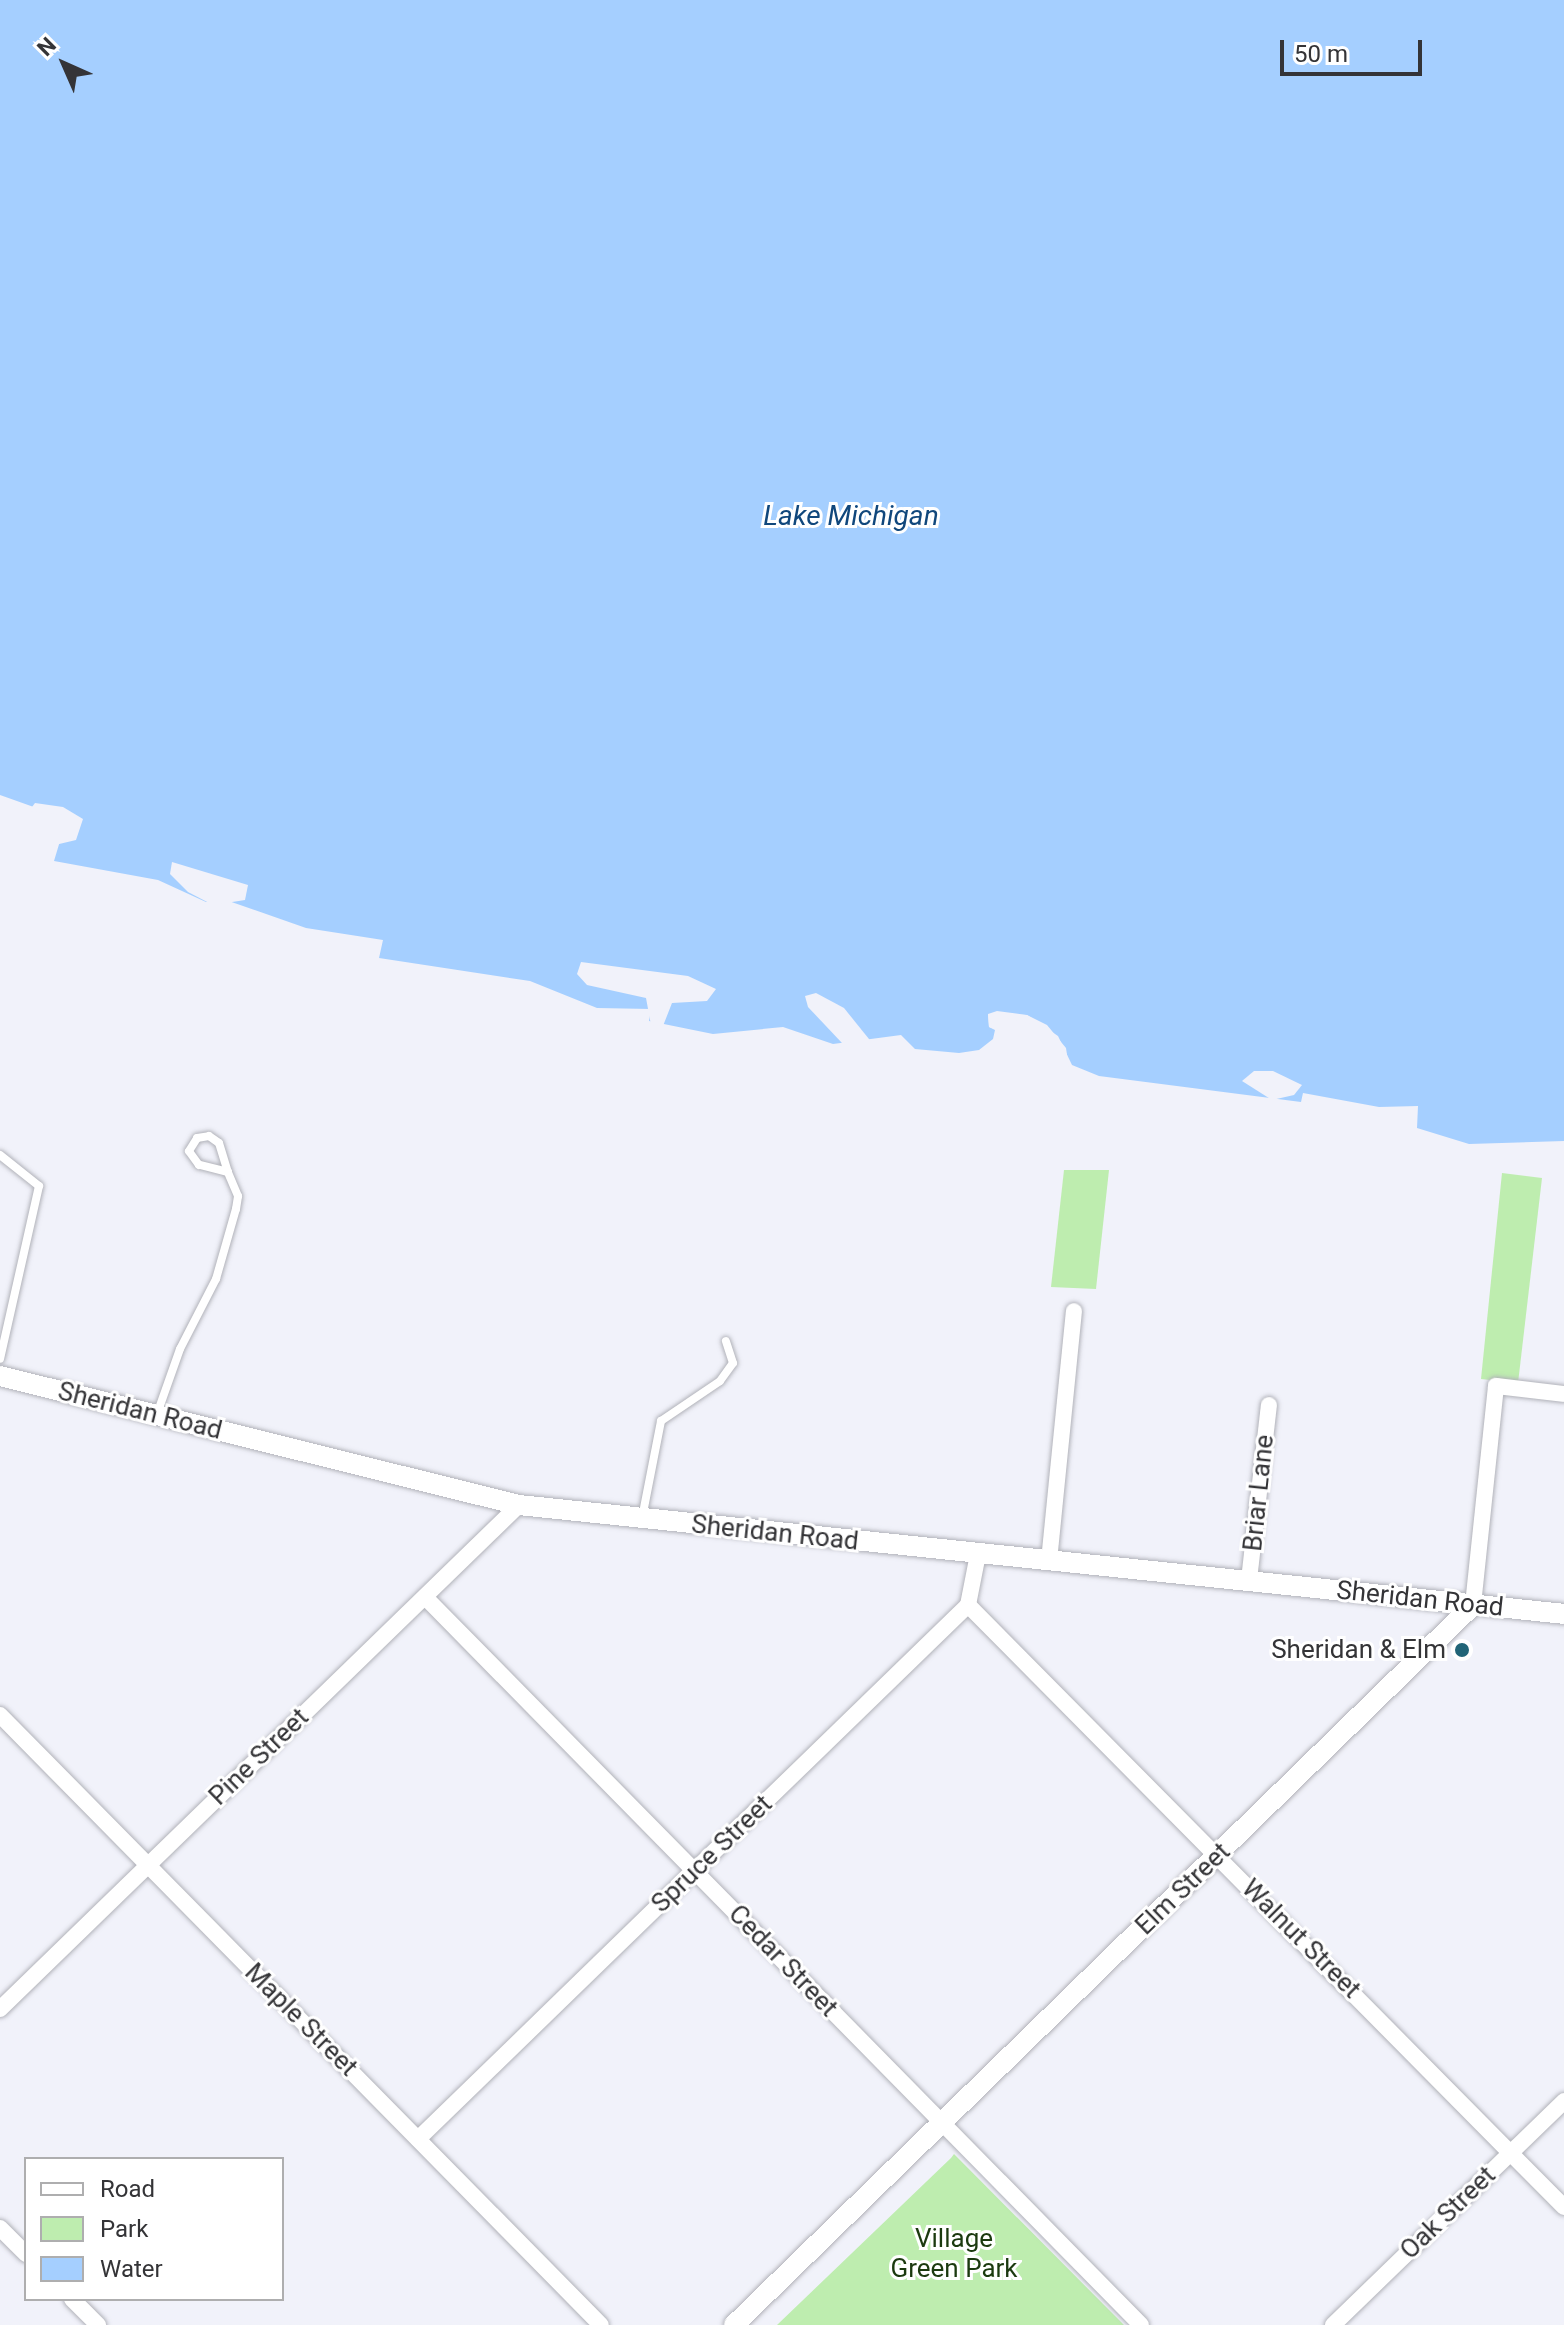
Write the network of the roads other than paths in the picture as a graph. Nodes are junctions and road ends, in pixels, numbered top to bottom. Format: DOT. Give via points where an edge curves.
graph roads {
  1 [pos="0,1155"];
  2 [pos="228,1172"];
  3 [pos="1074,1311"];
  4 [pos="726,1341"];
  5 [pos="0,1359"];
  6 [pos="0,1376"];
  7 [pos="1564,1394"];
  8 [pos="1269,1405"];
  9 [pos="156,1415"];
  10 [pos="519,1505"];
  11 [pos="642,1518"];
  12 [pos="978,1554"];
  13 [pos="1049,1561"];
  14 [pos="1249,1580"];
  15 [pos="425,1597"];
  16 [pos="968,1605"];
  17 [pos="1473,1605"];
  18 [pos="1564,1614"];
  19 [pos="0,1715"];
  20 [pos="1218,1855"];
  21 [pos="148,1864"];
  22 [pos="696,1871"];
  23 [pos="0,2009"];
  24 [pos="1564,2101"];
  25 [pos="941,2123"];
  26 [pos="418,2139"];
  27 [pos="1511,2152"];
  28 [pos="1564,2207"];
  29 [pos="0,2228"];
  30 [pos="24,2252"];
  31 [pos="74,2301"];
  32 [pos="98,2325"];
  33 [pos="601,2325"];
  34 [pos="734,2325"];
  35 [pos="1141,2325"];
  36 [pos="1333,2325"];
  1 -- 5 [label="lane" via="39,1186"];
  2 -- 2 [label="lane" via="199,1165 189,1151 197,1138 209,1136 219,1143"];
  2 -- 9 [label="lane" via="238,1196 216,1279 180,1349"];
  3 -- 13 [label="street"];
  4 -- 11 [label="lane" via="733,1363 720,1381 661,1421"];
  6 -- 9 [label="street, Sheridan Road"];
  7 -- 17 [label="street" via="1496,1386"];
  8 -- 14 [label="street, Briar Lane"];
  9 -- 10 [label="street, Sheridan Road"];
  10 -- 11 [label="street, Sheridan Road"];
  10 -- 15 [label="street, Pine Street"];
  11 -- 12 [label="street, Sheridan Road"];
  12 -- 13 [label="street, Sheridan Road"];
  12 -- 16 [label="street"];
  13 -- 14 [label="street, Sheridan Road"];
  14 -- 17 [label="street, Sheridan Road"];
  15 -- 21 [label="street, Pine Street"];
  15 -- 22 [label="street, Cedar Street"];
  16 -- 20 [label="street, Walnut Street"];
  16 -- 22 [label="street, Spruce Street"];
  17 -- 18 [label="street, Sheridan Road"];
  17 -- 20 [label="street, Elm Street"];
  19 -- 21 [label="street, Maple Street"];
  20 -- 25 [label="street, Elm Street"];
  20 -- 27 [label="street, Walnut Street"];
  21 -- 23 [label="street, Pine Street"];
  21 -- 26 [label="street, Maple Street"];
  22 -- 25 [label="street, Cedar Street"];
  22 -- 26 [label="street, Spruce Street"];
  24 -- 27 [label="street, Oak Street"];
  25 -- 34 [label="street, Elm Street"];
  25 -- 35 [label="street, Cedar Street"];
  26 -- 33 [label="street, Maple Street"];
  27 -- 28 [label="street, Walnut Street"];
  27 -- 36 [label="street, Oak Street"];
  29 -- 30 [label="street"];
  31 -- 32 [label="street"];
}
